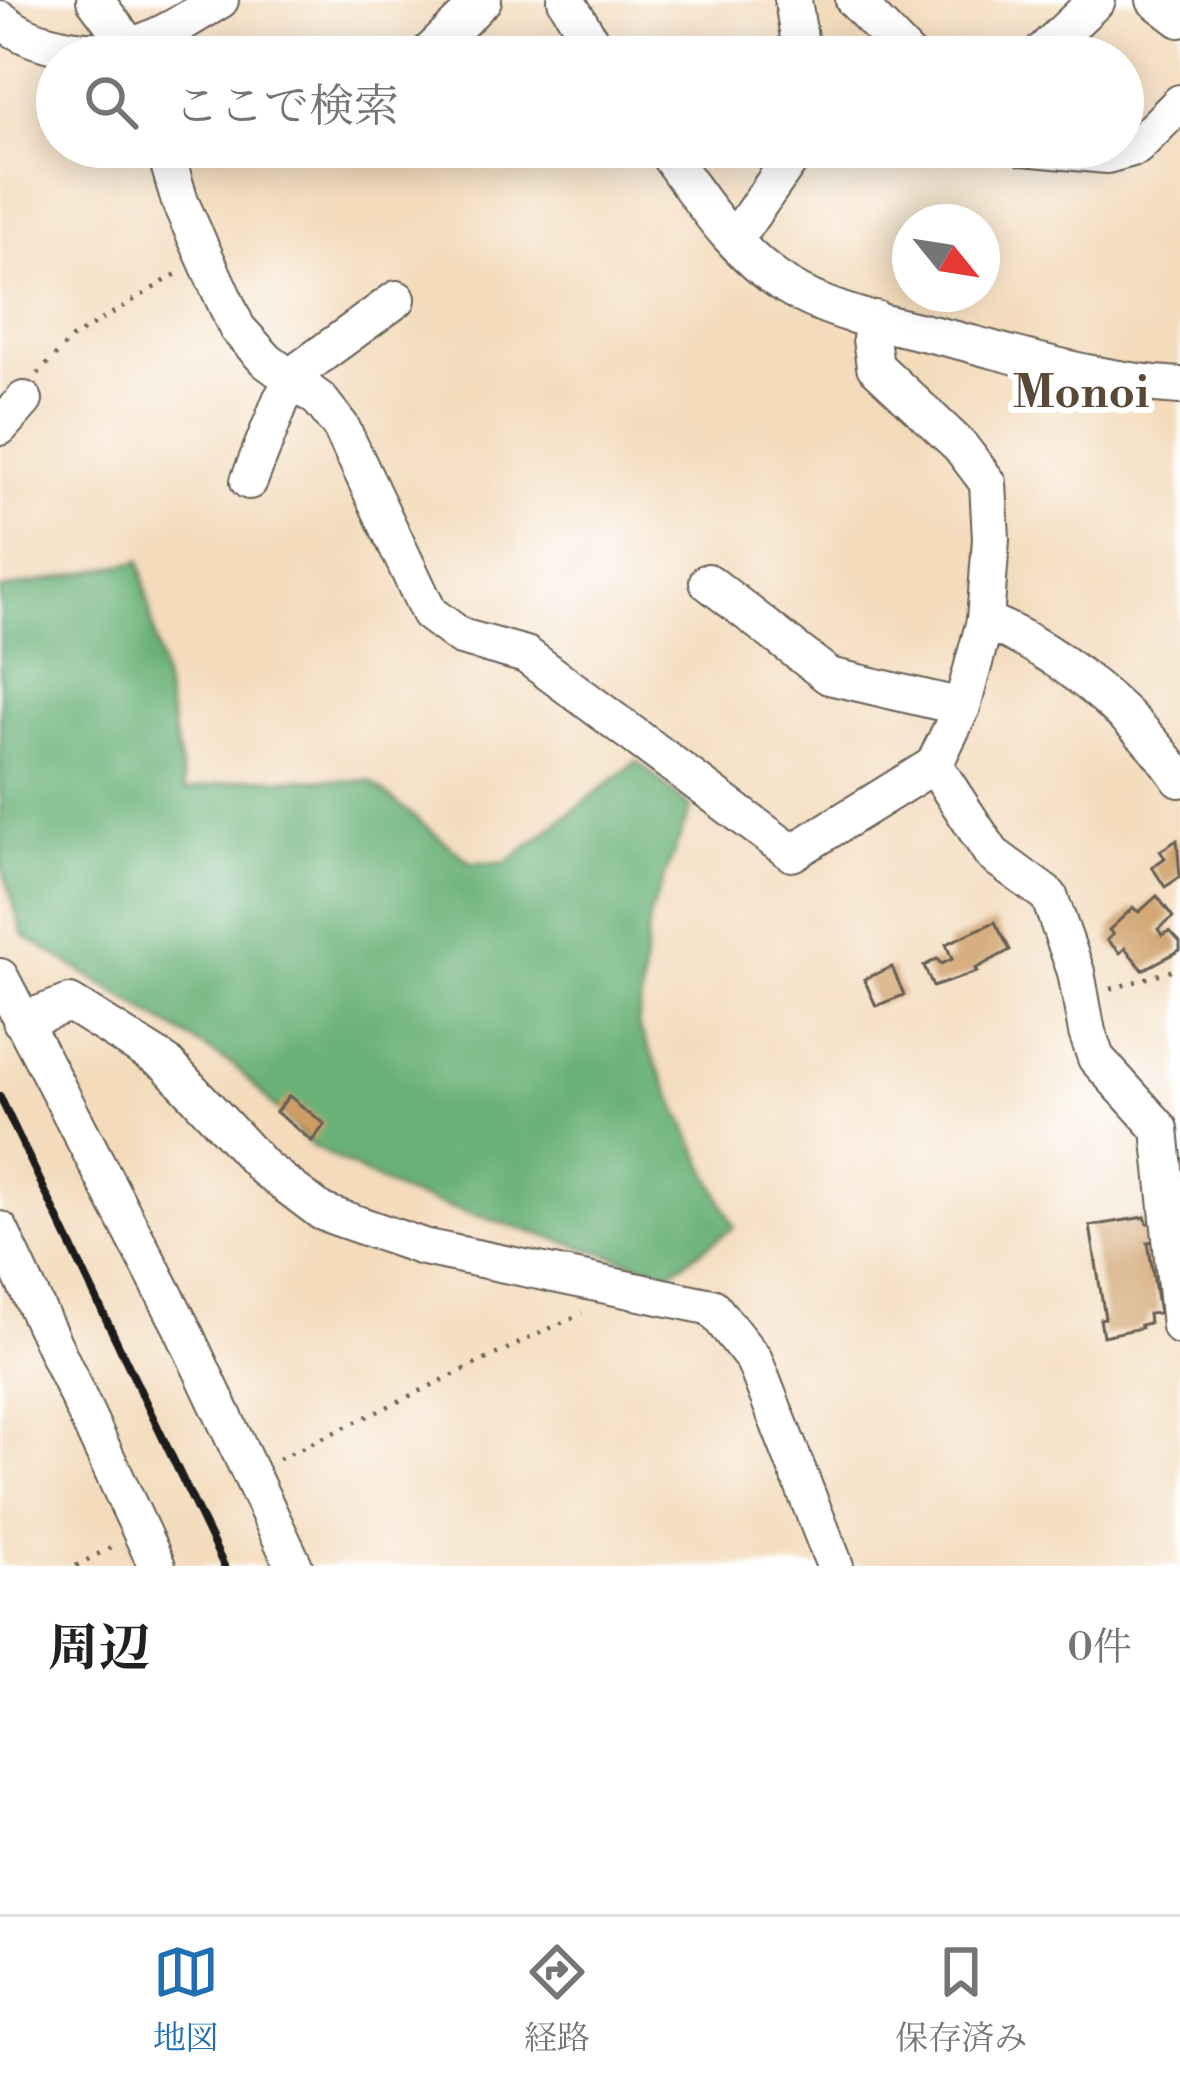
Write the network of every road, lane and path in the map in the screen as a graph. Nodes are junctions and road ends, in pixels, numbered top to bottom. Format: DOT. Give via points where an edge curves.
graph roads {
  1 [pos="95,0"];
  2 [pos="220,0"];
  3 [pos="483,0"];
  4 [pos="566,0"];
  5 [pos="854,0"];
  6 [pos="1096,0"];
  7 [pos="1155,0"];
  8 [pos="801,2"];
  9 [pos="0,19"];
  10 [pos="1180,19"];
  11 [pos="138,36"];
  12 [pos="167,36"];
  13 [pos="446,36"];
  14 [pos="587,36"];
  15 [pos="802,36"];
  16 [pos="889,36"];
  17 [pos="1059,36"];
  18 [pos="36,41"];
  19 [pos="1180,103"];
  20 [pos="1144,140"];
  21 [pos="170,168"];
  22 [pos="679,168"];
  23 [pos="784,168"];
  24 [pos="734,241"];
  25 [pos="184,270"];
  26 [pos="220,288"];
  27 [pos="397,299"];
  28 [pos="875,320"];
  29 [pos="292,381"];
  30 [pos="1180,386"];
  31 [pos="12,414"];
  32 [pos="249,481"];
  33 [pos="708,582"];
  34 [pos="985,621"];
  35 [pos="962,707"];
  36 [pos="934,765"];
  37 [pos="1180,778"];
  38 [pos="1180,968"];
  39 [pos="0,976"];
  40 [pos="1079,987"];
  41 [pos="21,1021"];
  42 [pos="0,1230"];
  43 [pos="625,1287"];
  44 [pos="1180,1326"];
  45 [pos="268,1464"];
  46 [pos="140,1532"];
  47 [pos="76,1566"];
  48 [pos="157,1566"];
  49 [pos="294,1566"];
  50 [pos="835,1566"];
  1 -- 11 [label="street"];
  2 -- 12 [label="street"];
  3 -- 13 [label="street"];
  4 -- 14 [label="street"];
  5 -- 16 [label="street"];
  6 -- 17 [label="street"];
  7 -- 10 [label="street"];
  8 -- 15 [label="street"];
  9 -- 18 [label="street"];
  19 -- 20 [label="street"];
  21 -- 26 [label="street"];
  22 -- 24 [label="street"];
  23 -- 24 [label="street"];
  24 -- 28 [label="street" via="798,293"];
  25 -- 26 [label="street"];
  25 -- 31 [label="path" via="71,338"];
  26 -- 29 [label="street" via="237,328"];
  27 -- 29 [label="street"];
  28 -- 30 [label="street" via="1138,384"];
  28 -- 34 [label="street" via="875,366 988,483"];
  29 -- 32 [label="street"];
  29 -- 36 [label="street" via="340,427 429,613 460,637 526,656 792,853"];
  33 -- 35 [label="street" via="829,676"];
  34 -- 35 [label="street"];
  34 -- 37 [label="street" via="1085,680"];
  35 -- 36 [label="street"];
  36 -- 40 [label="street" via="992,854 1049,896"];
  38 -- 40 [label="path" via="1108,990"];
  39 -- 41 [label="street"];
  40 -- 44 [label="street" via="1096,1058 1160,1129"];
  41 -- 43 [label="street" via="70,1003 166,1063 264,1168 322,1212 423,1246"];
  41 -- 49 [label="street" via="181,1326"];
  42 -- 46 [label="street"];
  43 -- 45 [label="path"];
  43 -- 50 [label="street" via="712,1307 754,1360"];
  46 -- 47 [label="path"];
  46 -- 48 [label="street"];
}
